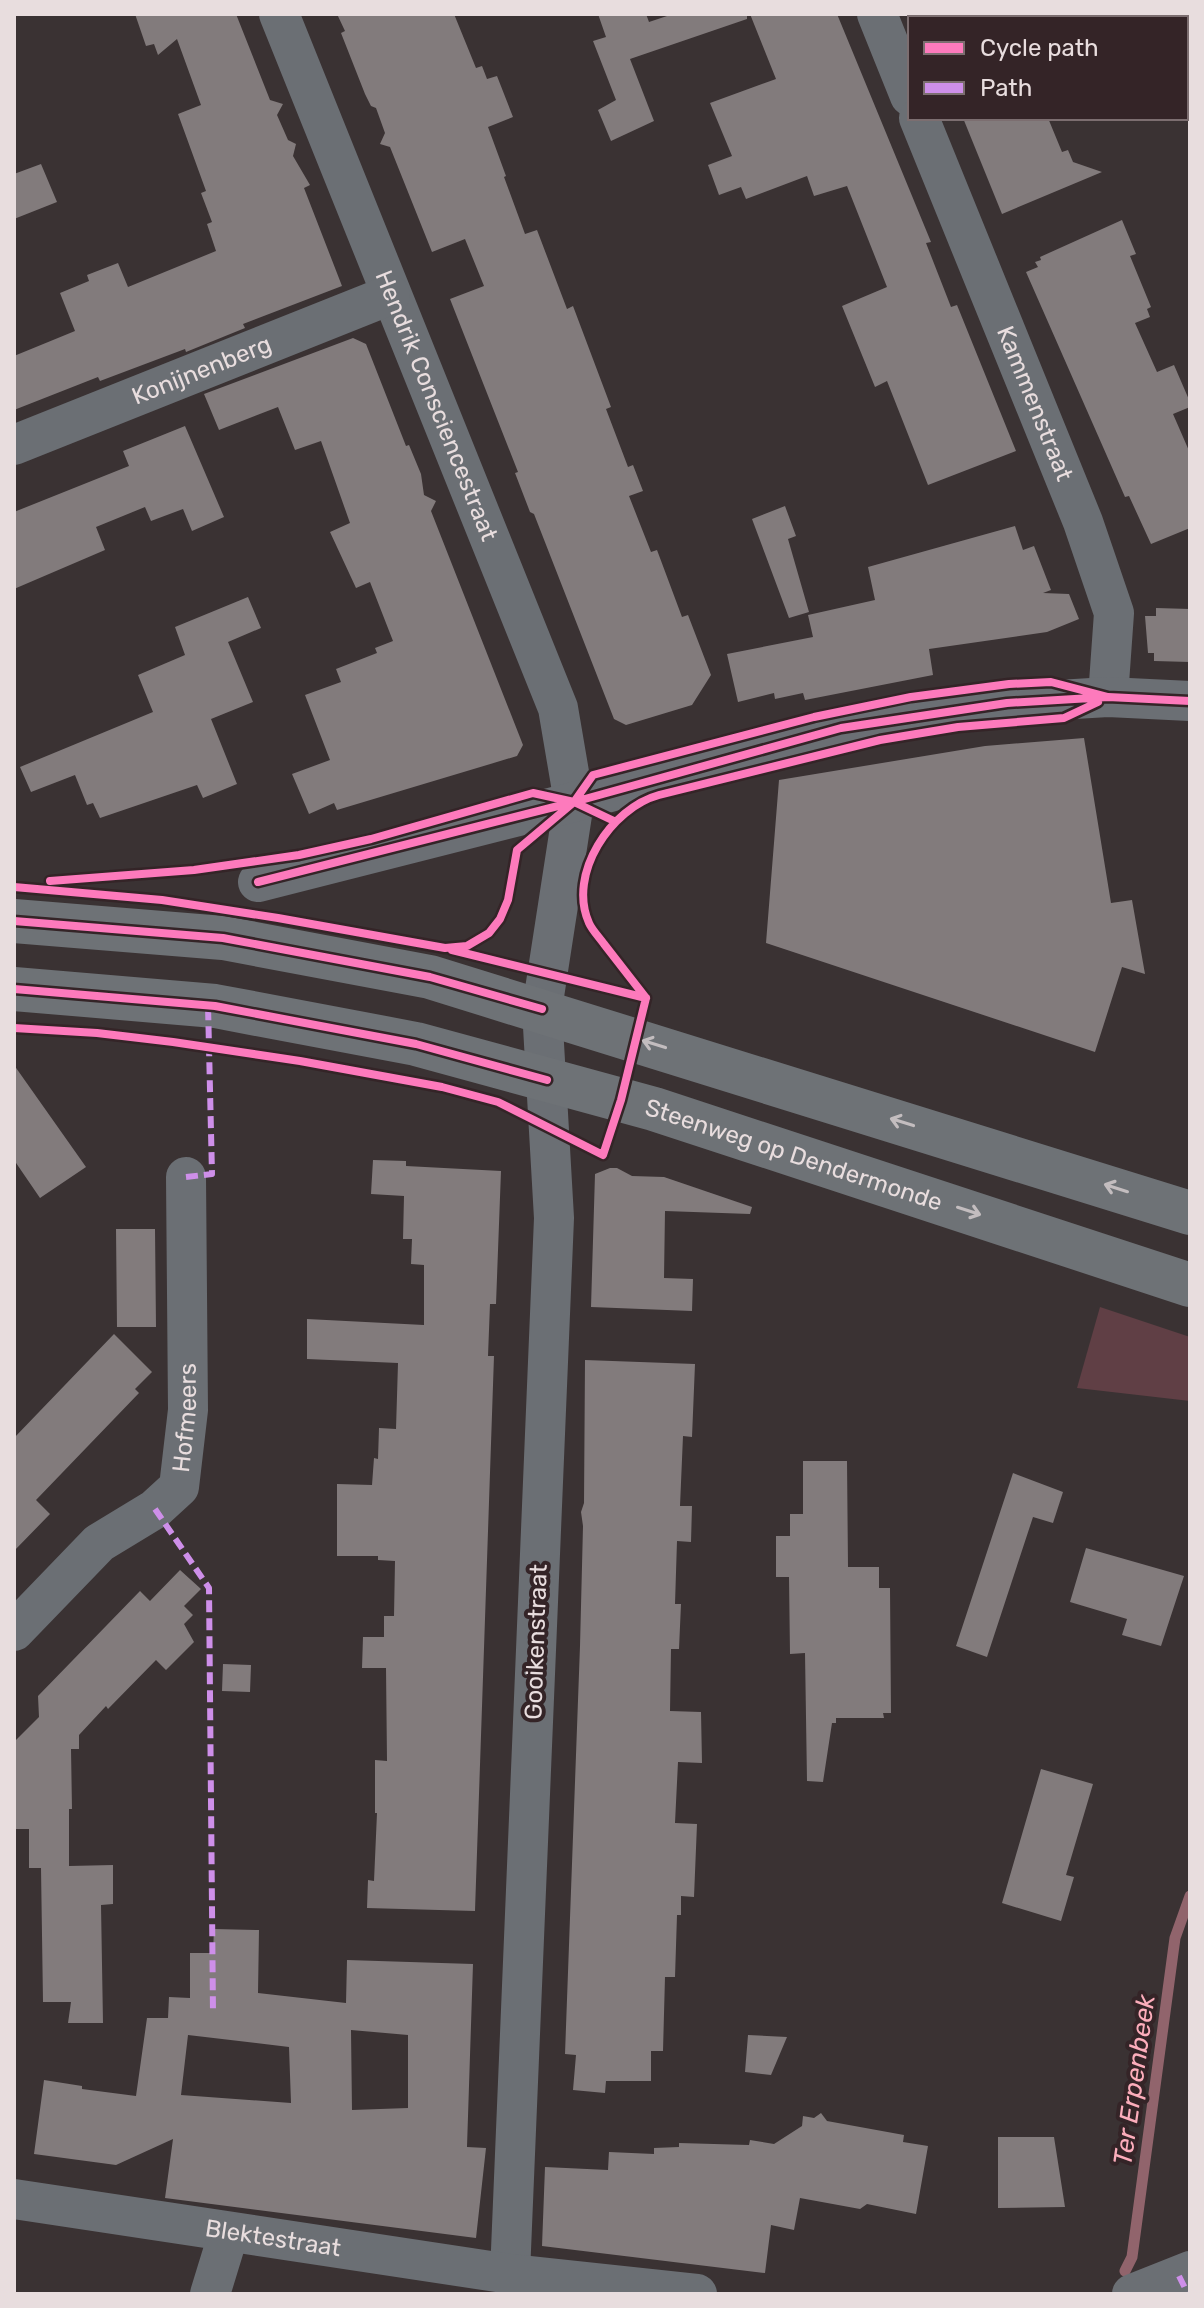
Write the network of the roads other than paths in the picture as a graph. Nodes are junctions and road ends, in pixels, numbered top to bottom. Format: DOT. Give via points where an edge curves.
graph roads {
  1 [pos="279,14"];
  2 [pos="877,14"];
  3 [pos="908,91"];
  4 [pos="920,120"];
  5 [pos="390,295"];
  6 [pos="14,445"];
  7 [pos="1108,697"];
  8 [pos="1190,701"];
  9 [pos="574,802"];
  10 [pos="258,882"];
  11 [pos="14,921"];
  12 [pos="14,989"];
  13 [pos="542,1009"];
  14 [pos="547,1080"];
  15 [pos="186,1177"];
  16 [pos="1190,1213"];
  17 [pos="1190,1285"];
  18 [pos="14,1631"];
  19 [pos="14,2199"];
  20 [pos="229,2232"];
  21 [pos="1190,2271"];
  22 [pos="514,2284"];
  23 [pos="210,2294"];
  24 [pos="697,2294"];
  25 [pos="1132,2294"];
  1 -- 5 [label="street, Hendrik Consciencestraat"];
  2 -- 3 [label="street"];
  4 -- 7 [label="street, Kammenstraat" via="1083,522 1114,613"];
  5 -- 6 [label="street, Konijnenberg"];
  5 -- 9 [label="street, Hendrik Consciencestraat" via="558,708"];
  7 -- 8 [label="street"];
  7 -- 9 [label="street" via="1007,703 841,728"];
  9 -- 10 [label="street"];
  9 -- 13 [label="street, Hendrik Consciencestraat"];
  11 -- 13 [label="main road" via="223,938 430,977"];
  12 -- 14 [label="main road, Steenweg op Dendermonde" via="215,1006 416,1044"];
  13 -- 14 [label="street, Gooikenstraat"];
  16 -- 13 [label="main road, one-way"];
  14 -- 17 [label="main road, Steenweg op Dendermonde, one-way" via="654,1109"];
  14 -- 22 [label="street, Gooikenstraat" via="554,1218"];
  15 -- 18 [label="street, Hofmeers" via="188,1410 179,1487 155,1509 99,1543"];
  19 -- 20 [label="street, Blektestraat"];
  20 -- 22 [label="street, Blektestraat"];
  20 -- 23 [label="street"];
  21 -- 25 [label="street"];
  22 -- 24 [label="street, Blektestraat"];
}
